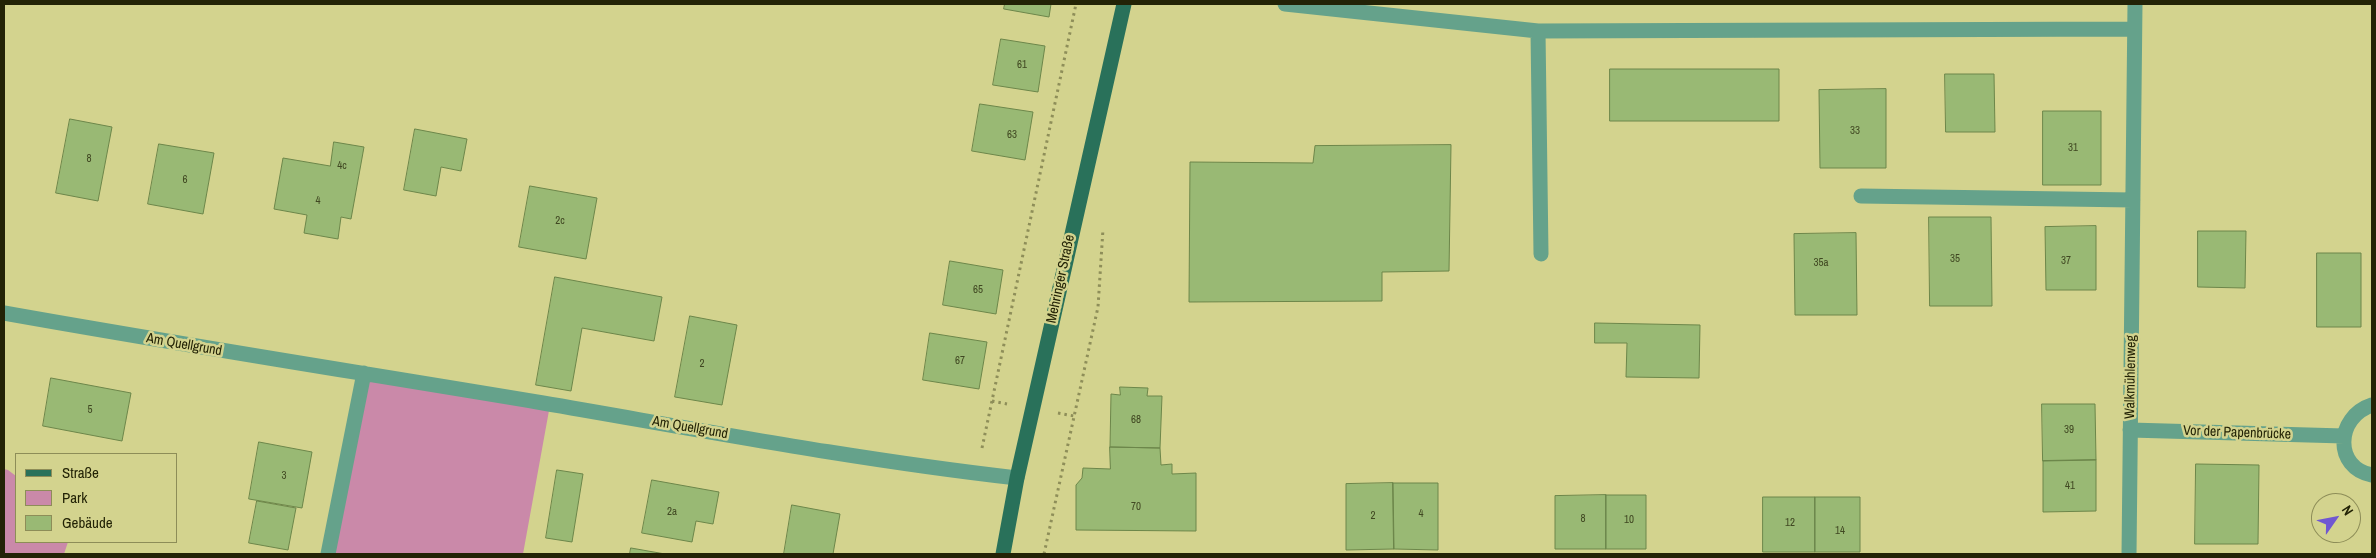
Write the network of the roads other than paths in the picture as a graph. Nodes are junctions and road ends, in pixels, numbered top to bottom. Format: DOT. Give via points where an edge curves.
graph roads {
  1 [pos="1124,4"];
  2 [pos="1285,4"];
  3 [pos="2135,4"];
  4 [pos="2134,29"];
  5 [pos="1538,32"];
  6 [pos="1861,196"];
  7 [pos="2133,200"];
  8 [pos="1541,254"];
  9 [pos="4,313"];
  10 [pos="364,373"];
  11 [pos="2372,405"];
  12 [pos="2130,430"];
  13 [pos="2344,436"];
  14 [pos="2372,476"];
  15 [pos="1017,478"];
  16 [pos="328,554"];
  17 [pos="1003,554"];
  18 [pos="2129,554"];
  1 -- 15 [label="main road, Mehringer Straße"];
  2 -- 5 [label="street"];
  3 -- 4 [label="street, Walkmühlenweg"];
  4 -- 5 [label="street"];
  4 -- 7 [label="street, Walkmühlenweg"];
  5 -- 8 [label="street"];
  6 -- 7 [label="street"];
  7 -- 12 [label="street, Walkmühlenweg"];
  9 -- 10 [label="street, Am Quellgrund" via="214,351"];
  10 -- 15 [label="street, Am Quellgrund" via="910,465"];
  10 -- 16 [label="street"];
  11 -- 13 [label="street" via="2353,415"];
  12 -- 13 [label="street, Vor der Papenbrücke"];
  12 -- 18 [label="street, Walkmühlenweg"];
  13 -- 14 [label="street" via="2350,461 2358,470"];
  15 -- 17 [label="main road, Mehringer Straße"];
}
